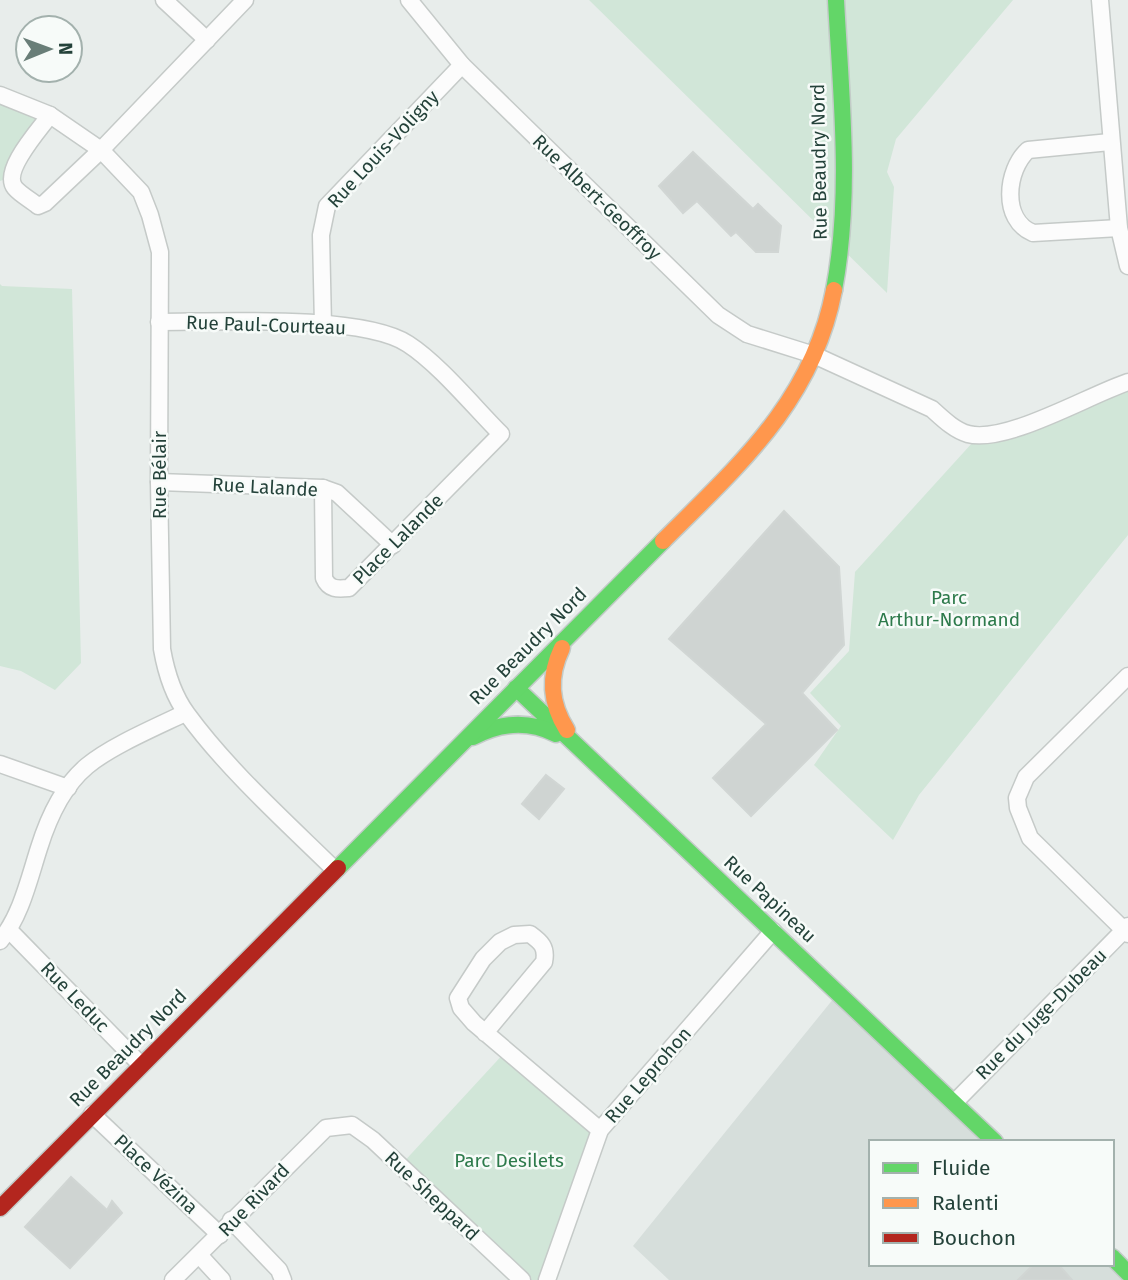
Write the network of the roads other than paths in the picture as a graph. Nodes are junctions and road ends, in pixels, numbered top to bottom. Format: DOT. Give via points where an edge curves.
graph roads {
  1 [pos="164,0"];
  2 [pos="245,0"];
  3 [pos="409,0"];
  4 [pos="836,0"];
  5 [pos="1100,0"];
  6 [pos="207,40"];
  7 [pos="462,65"];
  8 [pos="0,95"];
  9 [pos="50,115"];
  10 [pos="1110,142"];
  11 [pos="101,150"];
  12 [pos="1121,183"];
  13 [pos="1119,228"];
  14 [pos="1128,266"];
  15 [pos="159,322"];
  16 [pos="323,325"];
  17 [pos="814,355"];
  18 [pos="1128,382"];
  19 [pos="501,434"];
  20 [pos="159,482"];
  21 [pos="323,488"];
  22 [pos="393,545"];
  23 [pos="587,617"];
  24 [pos="1128,676"];
  25 [pos="516,688"];
  26 [pos="186,713"];
  27 [pos="458,746"];
  28 [pos="581,750"];
  29 [pos="0,764"];
  30 [pos="68,788"];
  31 [pos="335,870"];
  32 [pos="1127,930"];
  33 [pos="773,931"];
  34 [pos="5,935"];
  35 [pos="485,1033"];
  36 [pos="141,1065"];
  37 [pos="955,1102"];
  38 [pos="92,1114"];
  39 [pos="338,1126"];
  40 [pos="600,1130"];
  41 [pos="993,1140"];
  42 [pos="0,1208"];
  43 [pos="232,1220"];
  44 [pos="220,1235"];
  45 [pos="200,1255"];
  46 [pos="1114,1260"];
  47 [pos="1128,1274"];
  48 [pos="173,1280"];
  49 [pos="222,1280"];
  50 [pos="284,1280"];
  51 [pos="522,1280"];
  52 [pos="547,1280"];
  53 [pos="1123,1280"];
  1 -- 6 [label="street"];
  2 -- 6 [label="street"];
  3 -- 7 [label="street, Rue Albert-Geoffroy"];
  4 -- 17 [label="main road, Rue Beaudry Nord" via="845,218 833,300"];
  5 -- 10 [label="street"];
  6 -- 11 [label="street"];
  7 -- 16 [label="street, Rue Louis-Voligny" via="327,206 321,235"];
  7 -- 17 [label="street, Rue Albert-Geoffroy" via="718,315 747,334"];
  8 -- 9 [label="street, Rue Bélair"];
  9 -- 11 [label="street, Rue Bélair"];
  9 -- 11 [label="street" via="16,162 11,177 13,186 38,206"];
  10 -- 12 [label="street"];
  10 -- 13 [label="street" via="1028,150 1013,171 1011,198 1016,220 1033,233"];
  11 -- 15 [label="street, Rue Bélair" via="141,192 150,215 160,252"];
  12 -- 13 [label="street"];
  13 -- 14 [label="street"];
  15 -- 16 [label="street, Rue Paul-Courteau"];
  15 -- 20 [label="street, Rue Bélair"];
  16 -- 19 [label="street, Rue Paul-Courteau" via="390,335 409,344"];
  17 -- 18 [label="street, Rue Albert-Geoffroy" via="932,409 966,433 987,436"];
  17 -- 23 [label="main road, Rue Beaudry Nord" via="791,400 760,442"];
  19 -- 22 [label="street, Place Lalande"];
  20 -- 21 [label="street, Rue Lalande"];
  20 -- 26 [label="street, Rue Bélair" via="162,649 166,671"];
  21 -- 22 [label="street, Rue Lalande" via="337,493"];
  21 -- 22 [label="street, Place Lalande" via="327,584 349,588"];
  23 -- 25 [label="main road, Rue Beaudry Nord"];
  23 -- 28 [label="main road" via="552,669 557,716"];
  24 -- 32 [label="street" via="1026,777 1017,798 1030,838"];
  25 -- 27 [label="main road, Rue Beaudry Nord"];
  25 -- 28 [label="main road, Rue Papineau"];
  26 -- 30 [label="street" via="87,766"];
  26 -- 31 [label="street, Rue Bélair" via="243,779"];
  27 -- 28 [label="main road" via="486,729 513,723 552,731"];
  27 -- 31 [label="main road, Rue Beaudry Nord"];
  28 -- 33 [label="main road, Rue Papineau"];
  29 -- 30 [label="street"];
  30 -- 34 [label="street" via="42,836"];
  31 -- 36 [label="main road, Rue Beaudry Nord"];
  32 -- 37 [label="street, Rue du Juge-Dubeau"];
  33 -- 37 [label="main road, Rue Papineau"];
  33 -- 40 [label="street, Rue Leprohon"];
  34 -- 36 [label="street, Rue Leduc"];
  35 -- 35 [label="street" via="544,962 543,944 530,934 500,942 458,998 461,1008"];
  35 -- 40 [label="street"];
  36 -- 38 [label="main road, Rue Beaudry Nord"];
  37 -- 41 [label="main road, Rue Papineau"];
  38 -- 42 [label="main road, Rue Beaudry Nord"];
  38 -- 44 [label="street, Place Vézina"];
  39 -- 43 [label="street, Rue Rivard" via="326,1128"];
  39 -- 51 [label="street, Rue Sheppard" via="363,1130"];
  40 -- 52 [label="street, Rue Leprohon"];
  43 -- 44 [label="street, Rue Rivard"];
  43 -- 50 [label="street"];
  44 -- 45 [label="street, Rue Rivard"];
  45 -- 48 [label="street, Rue Rivard"];
  45 -- 49 [label="street"];
  46 -- 47 [label="main road"];
  47 -- 53 [label="street"];
}
